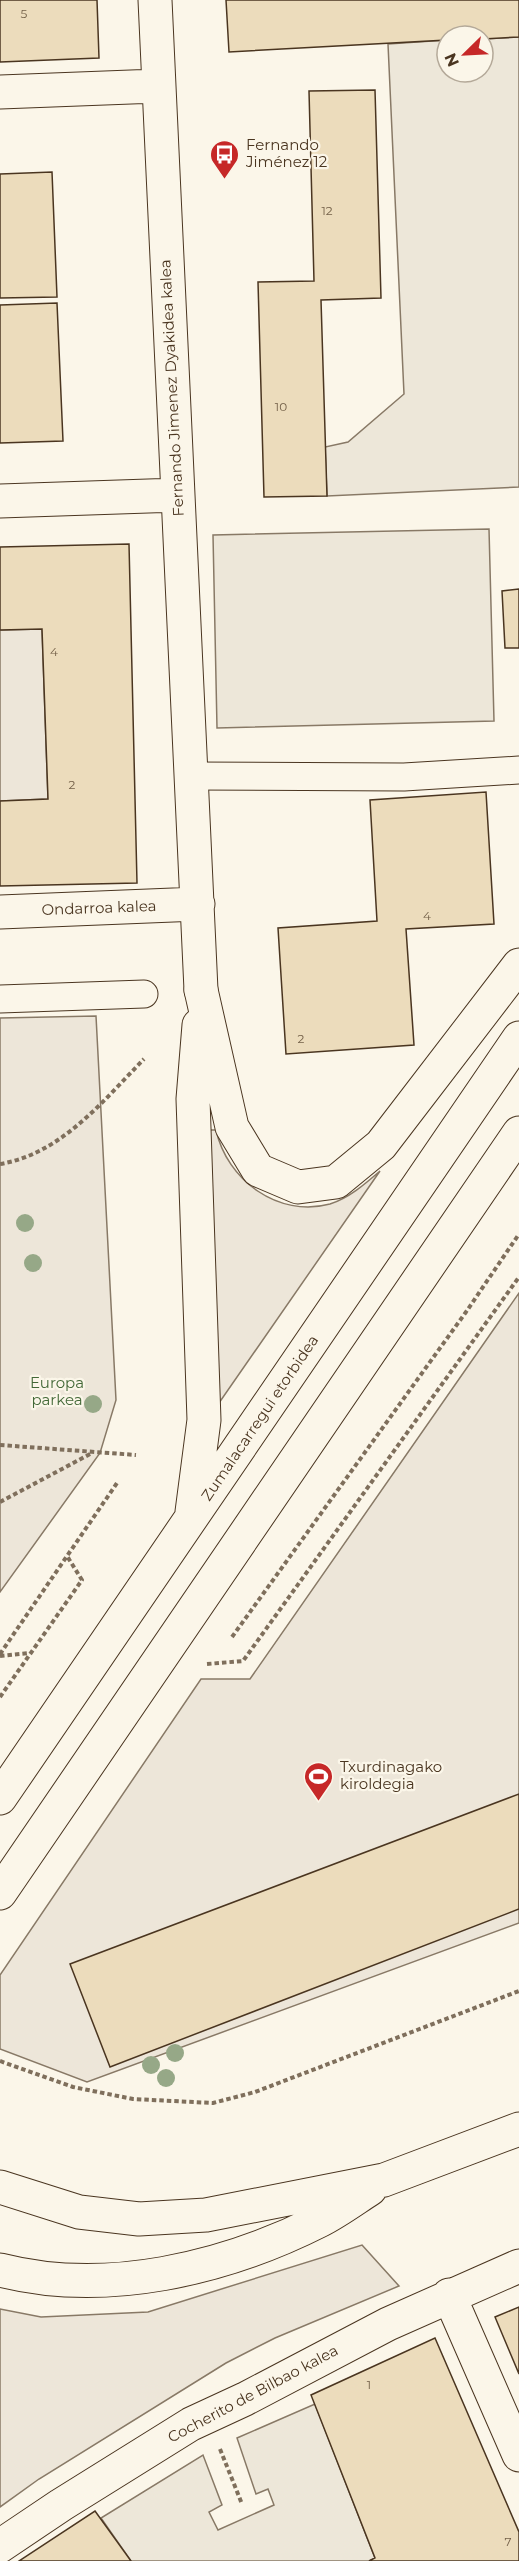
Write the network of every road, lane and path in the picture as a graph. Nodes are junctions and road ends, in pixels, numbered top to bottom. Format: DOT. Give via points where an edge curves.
graph roads {
  1 [pos="154,0"];
  2 [pos="157,86"];
  3 [pos="0,92"];
  4 [pos="178,495"];
  5 [pos="0,501"];
  6 [pos="519,770"];
  7 [pos="192,776"];
  8 [pos="198,904"];
  9 [pos="0,912"];
  10 [pos="519,965"];
  11 [pos="201,990"];
  12 [pos="144,994"];
  13 [pos="0,999"];
  14 [pos="519,1038"];
  15 [pos="144,1059"];
  16 [pos="519,1133"];
  17 [pos="0,1164"];
  18 [pos="519,1234"];
  19 [pos="519,1277"];
  20 [pos="0,1445"];
  21 [pos="93,1452"];
  22 [pos="136,1455"];
  23 [pos="117,1483"];
  24 [pos="0,1502"];
  25 [pos="192,1518"];
  26 [pos="67,1556"];
  27 [pos="232,1637"];
  28 [pos="29,1653"];
  29 [pos="0,1655"];
  30 [pos="207,1664"];
  31 [pos="0,1697"];
  32 [pos="0,1798"];
  33 [pos="0,1893"];
  34 [pos="519,1991"];
  35 [pos="0,2061"];
  36 [pos="519,2129"];
  37 [pos="384,2180"];
  38 [pos="0,2187"];
  39 [pos="519,2266"];
  40 [pos="0,2270"];
  41 [pos="448,2295"];
  42 [pos="217,2440"];
  43 [pos="519,2456"];
  44 [pos="242,2504"];
  45 [pos="0,2546"];
  1 -- 2 [label="street, Fernando Jimenez Dyakidea kalea"];
  2 -- 3 [label="street"];
  2 -- 4 [label="street, Fernando Jimenez Dyakidea kalea"];
  4 -- 5 [label="street"];
  4 -- 7 [label="street, Fernando Jimenez Dyakidea kalea"];
  6 -- 7 [label="street" via="404,777"];
  7 -- 8 [label="street, Fernando Jimenez Dyakidea kalea"];
  8 -- 9 [label="street, Ondarroa kalea"];
  8 -- 11 [label="street, Fernando Jimenez Dyakidea kalea"];
  10 -- 11 [label="street" via="381,1145 336,1182 298,1187 258,1170 232,1127"];
  11 -- 25 [label="street" via="193,1099 204,1420"];
  12 -- 13 [label="street"];
  14 -- 25 [label="street, Zumalacarregui etorbidea"];
  15 -- 17 [label="path" via="86,1119 50,1146"];
  16 -- 33 [label="street"];
  18 -- 27 [label="path"];
  19 -- 30 [label="path" via="243,1661"];
  20 -- 21 [label="path"];
  21 -- 22 [label="path"];
  21 -- 24 [label="path"];
  23 -- 26 [label="path"];
  25 -- 32 [label="street, Zumalacarregui etorbidea"];
  26 -- 28 [label="path" via="82,1580"];
  26 -- 29 [label="path"];
  28 -- 29 [label="path"];
  28 -- 31 [label="path"];
  34 -- 35 [label="path" via="255,2092 213,2103 133,2099 73,2087"];
  36 -- 37 [label="street"];
  37 -- 38 [label="street" via="206,2215 139,2219 79,2212"];
  37 -- 40 [label="street" via="319,2221 239,2253 157,2276 80,2282 35,2279"];
  39 -- 41 [label="street, Cocherito de Bilbao kalea"];
  41 -- 43 [label="street"];
  41 -- 45 [label="street, Cocherito de Bilbao kalea" via="191,2424"];
  42 -- 44 [label="path"];
}
